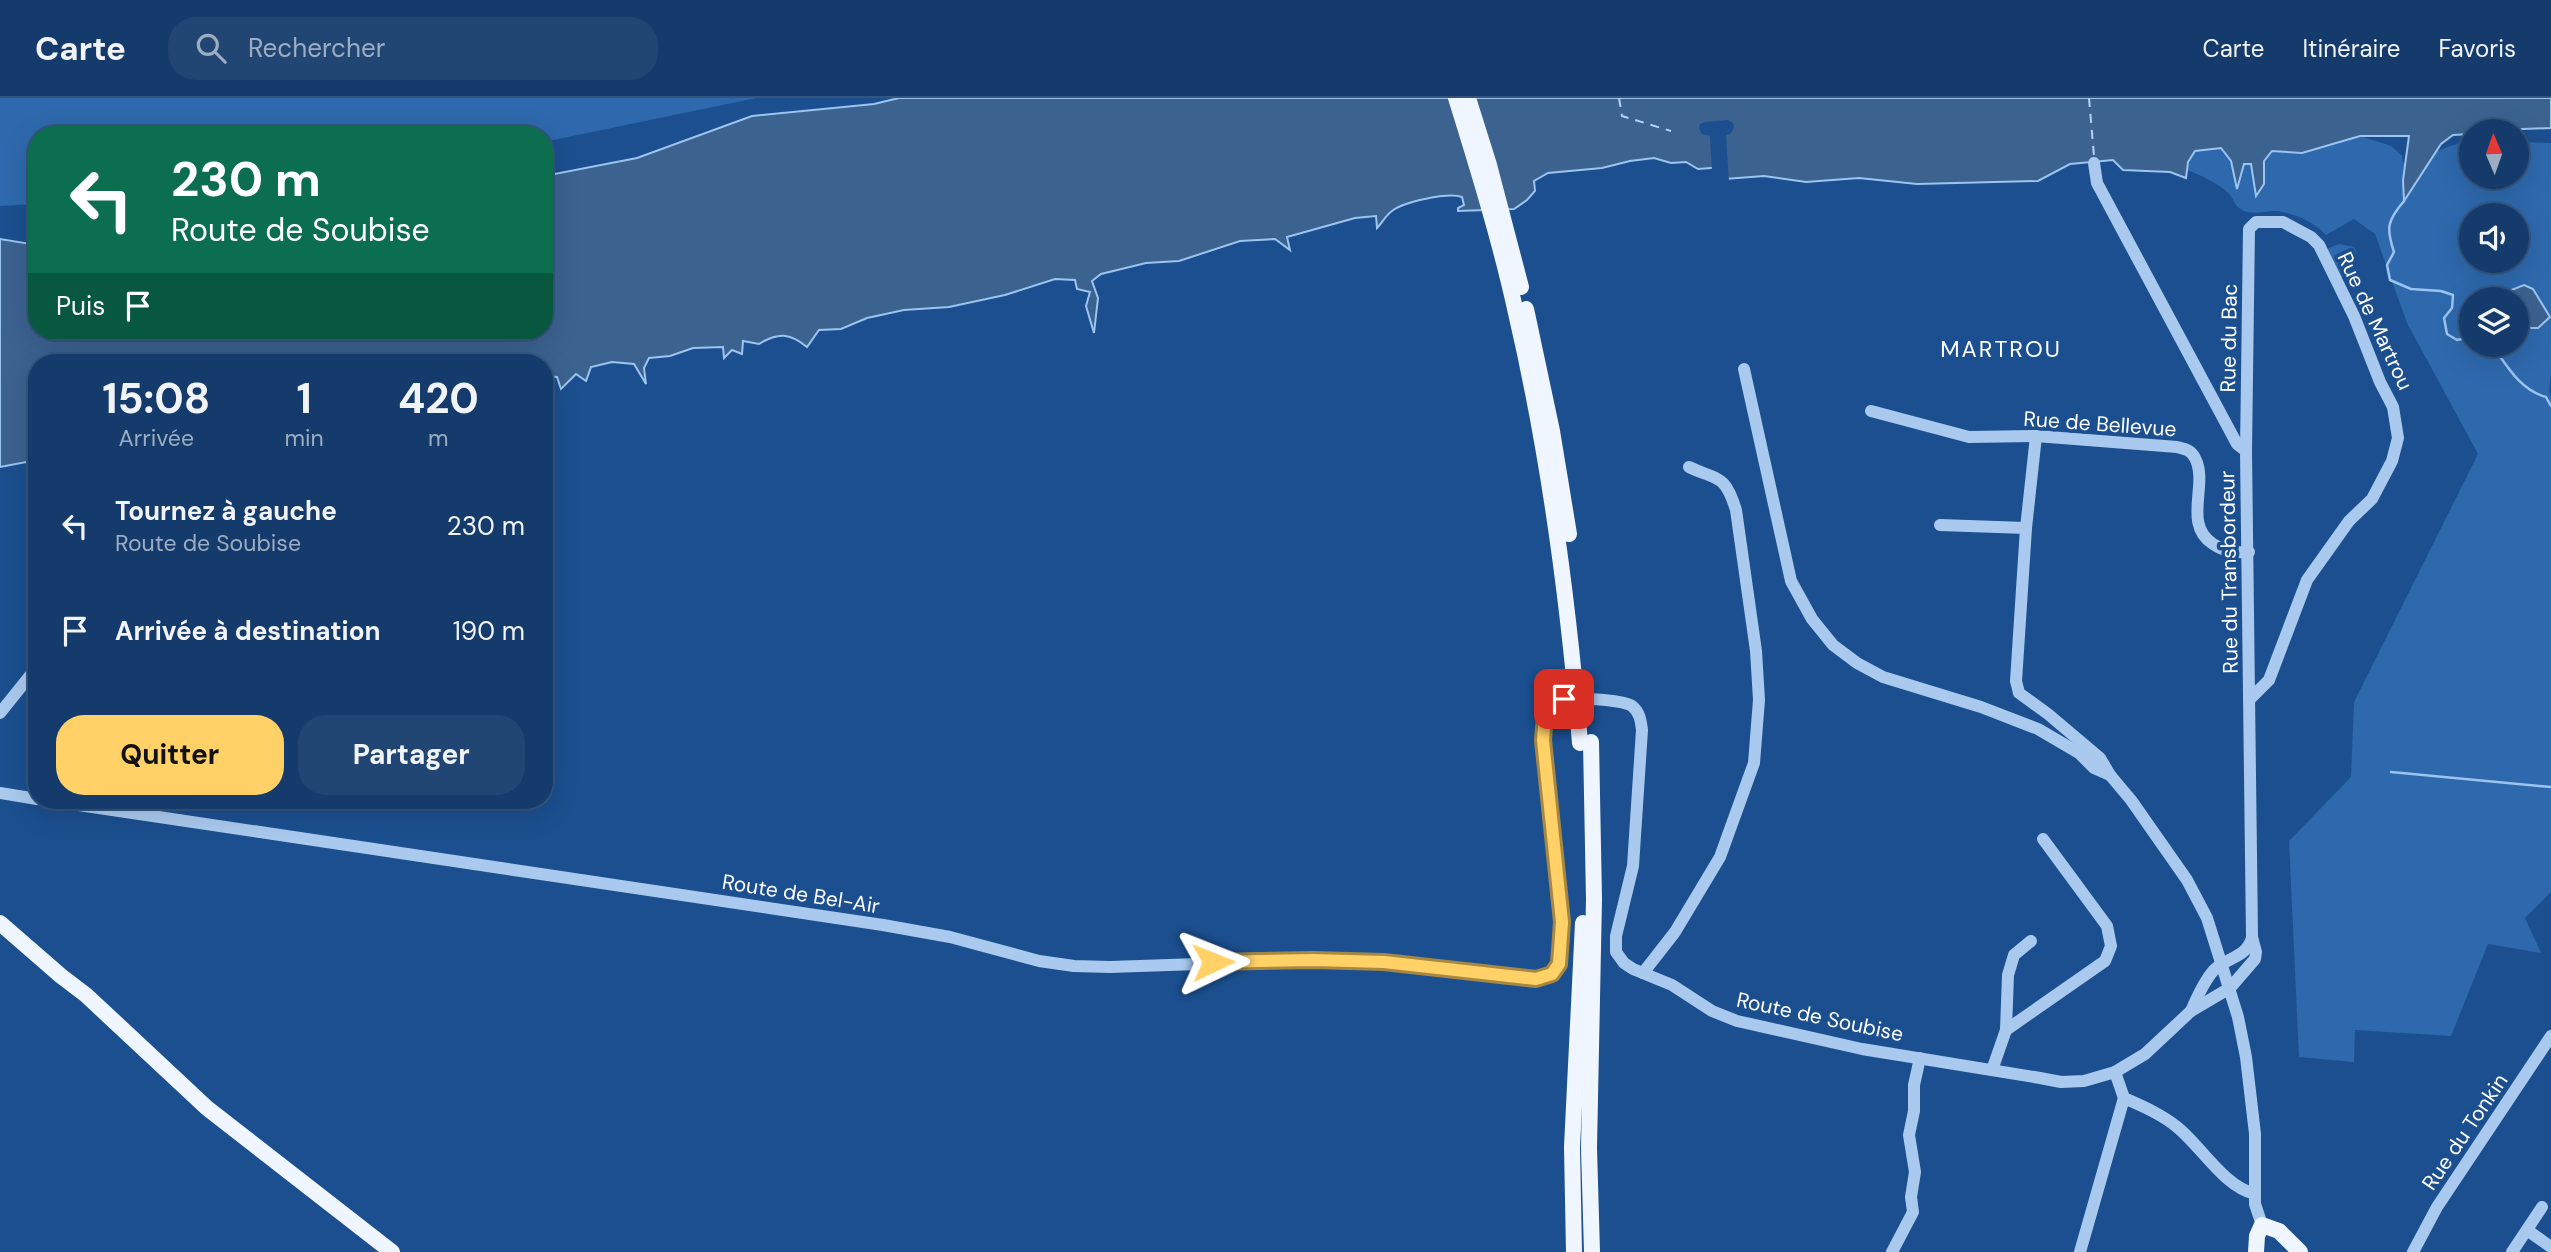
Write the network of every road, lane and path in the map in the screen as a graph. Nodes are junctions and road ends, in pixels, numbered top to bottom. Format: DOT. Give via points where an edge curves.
graph roads {
  1 [pos="1456,98"];
  2 [pos="1468,98"];
  3 [pos="2094,163"];
  4 [pos="2251,225"];
  5 [pos="1744,369"];
  6 [pos="1871,411"];
  7 [pos="2036,436"];
  8 [pos="2246,452"];
  9 [pos="1689,467"];
  10 [pos="1940,525"];
  11 [pos="2026,528"];
  12 [pos="2249,552"];
  13 [pos="28,678"];
  14 [pos="2250,699"];
  15 [pos="0,713"];
  16 [pos="1585,742"];
  17 [pos="2110,775"];
  18 [pos="0,793"];
  19 [pos="28,798"];
  20 [pos="105,809"];
  21 [pos="2043,839"];
  22 [pos="0,911"];
  23 [pos="0,923"];
  24 [pos="2252,937"];
  25 [pos="2031,941"];
  26 [pos="2222,963"];
  27 [pos="1643,973"];
  28 [pos="1552,974"];
  29 [pos="2230,988"];
  30 [pos="86,995"];
  31 [pos="2191,1011"];
  32 [pos="2006,1030"];
  33 [pos="2551,1035"];
  34 [pos="1920,1058"];
  35 [pos="1992,1070"];
  36 [pos="2115,1072"];
  37 [pos="2124,1098"];
  38 [pos="2255,1194"];
  39 [pos="2542,1207"];
  40 [pos="2262,1225"];
  41 [pos="2527,1230"];
  42 [pos="2551,1247"];
  43 [pos="392,1252"];
  44 [pos="1574,1252"];
  45 [pos="1592,1252"];
  46 [pos="1892,1252"];
  47 [pos="2080,1252"];
  48 [pos="2256,1252"];
  49 [pos="2300,1252"];
  50 [pos="2413,1252"];
  51 [pos="2512,1252"];
  1 -- 16 [label="main road, bridge" via="1516,310 1541,432"];
  2 -- 16 [label="main road, bridge" via="1538,357 1562,485 1581,624"];
  3 -- 8 [label="street, Rue du Transbordeur" via="2097,183 2237,444"];
  4 -- 8 [label="street, Rue du Bac"];
  4 -- 14 [label="street, Rue de Martrou" via="2263,220 2283,222 2319,245 2393,407 2398,438 2372,499 2349,521 2307,580 2269,680"];
  5 -- 17 [label="street" via="1791,581 1833,645 1883,677 2038,729"];
  6 -- 7 [label="street, Rue de Bellevue" via="1969,437"];
  7 -- 11 [label="street"];
  7 -- 12 [label="street, Rue de Bellevue" via="2190,451 2196,459 2200,528 2208,541 2222,550"];
  8 -- 12 [label="street, Rue du Transbordeur"];
  9 -- 27 [label="street" via="1719,477 1731,491 1736,510 1756,650 1757,742 1754,764 1720,856 1675,932"];
  10 -- 11 [label="street"];
  11 -- 17 [label="street" via="2016,681 2019,693 2101,758"];
  12 -- 14 [label="street, Rue du Transbordeur"];
  13 -- 15 [label="street"];
  14 -- 24 [label="street, Rue du Transbordeur"];
  16 -- 44 [label="main road" via="1572,1147"];
  16 -- 45 [label="main road" via="1594,900 1589,1148"];
  17 -- 26 [label="street" via="2187,880 2207,918"];
  18 -- 19 [label="street"];
  20 -- 28 [label="street, Route de Bel-Air" via="883,925 1074,966 1314,960 1384,962 1536,979"];
  21 -- 32 [label="street" via="2107,926 2111,946 2105,961"];
  22 -- 30 [label="main road" via="60,964"];
  23 -- 30 [label="main road"];
  24 -- 26 [label="street, Rue du Transbordeur" via="2245,951"];
  24 -- 29 [label="street, Rue du Transbordeur" via="2255,960"];
  25 -- 32 [label="street" via="2014,955 2008,975"];
  26 -- 29 [label="street"];
  26 -- 31 [label="street, Rue du Transbordeur" via="2211,973"];
  27 -- 28 [label="street, Route de Soubise" via="1624,963 1615,947 1633,866 1641,771 1640,718 1634,707 1622,701 1564,699 1553,702 1546,713 1543,740 1562,922 1559,964"];
  27 -- 34 [label="street, Route de Soubise" via="1737,1021"];
  29 -- 31 [label="street, Rue du Transbordeur"];
  29 -- 38 [label="street" via="2249,1077"];
  30 -- 43 [label="main road" via="207,1108"];
  31 -- 36 [label="street, Rue du Transbordeur" via="2145,1054"];
  32 -- 35 [label="street"];
  33 -- 50 [label="street, Rue du Tonkin" via="2437,1207"];
  34 -- 35 [label="street, Route de Soubise"];
  34 -- 46 [label="street" via="1909,1135 1915,1172 1913,1212"];
  35 -- 36 [label="street, Route de Soubise" via="2061,1082"];
  36 -- 37 [label="street"];
  37 -- 38 [label="street" via="2177,1127 2236,1185"];
  37 -- 47 [label="street"];
  38 -- 40 [label="street"];
  39 -- 41 [label="street"];
  40 -- 48 [label="main road"];
  40 -- 49 [label="main road" via="2279,1231"];
  41 -- 42 [label="street"];
  41 -- 51 [label="street"];
}
